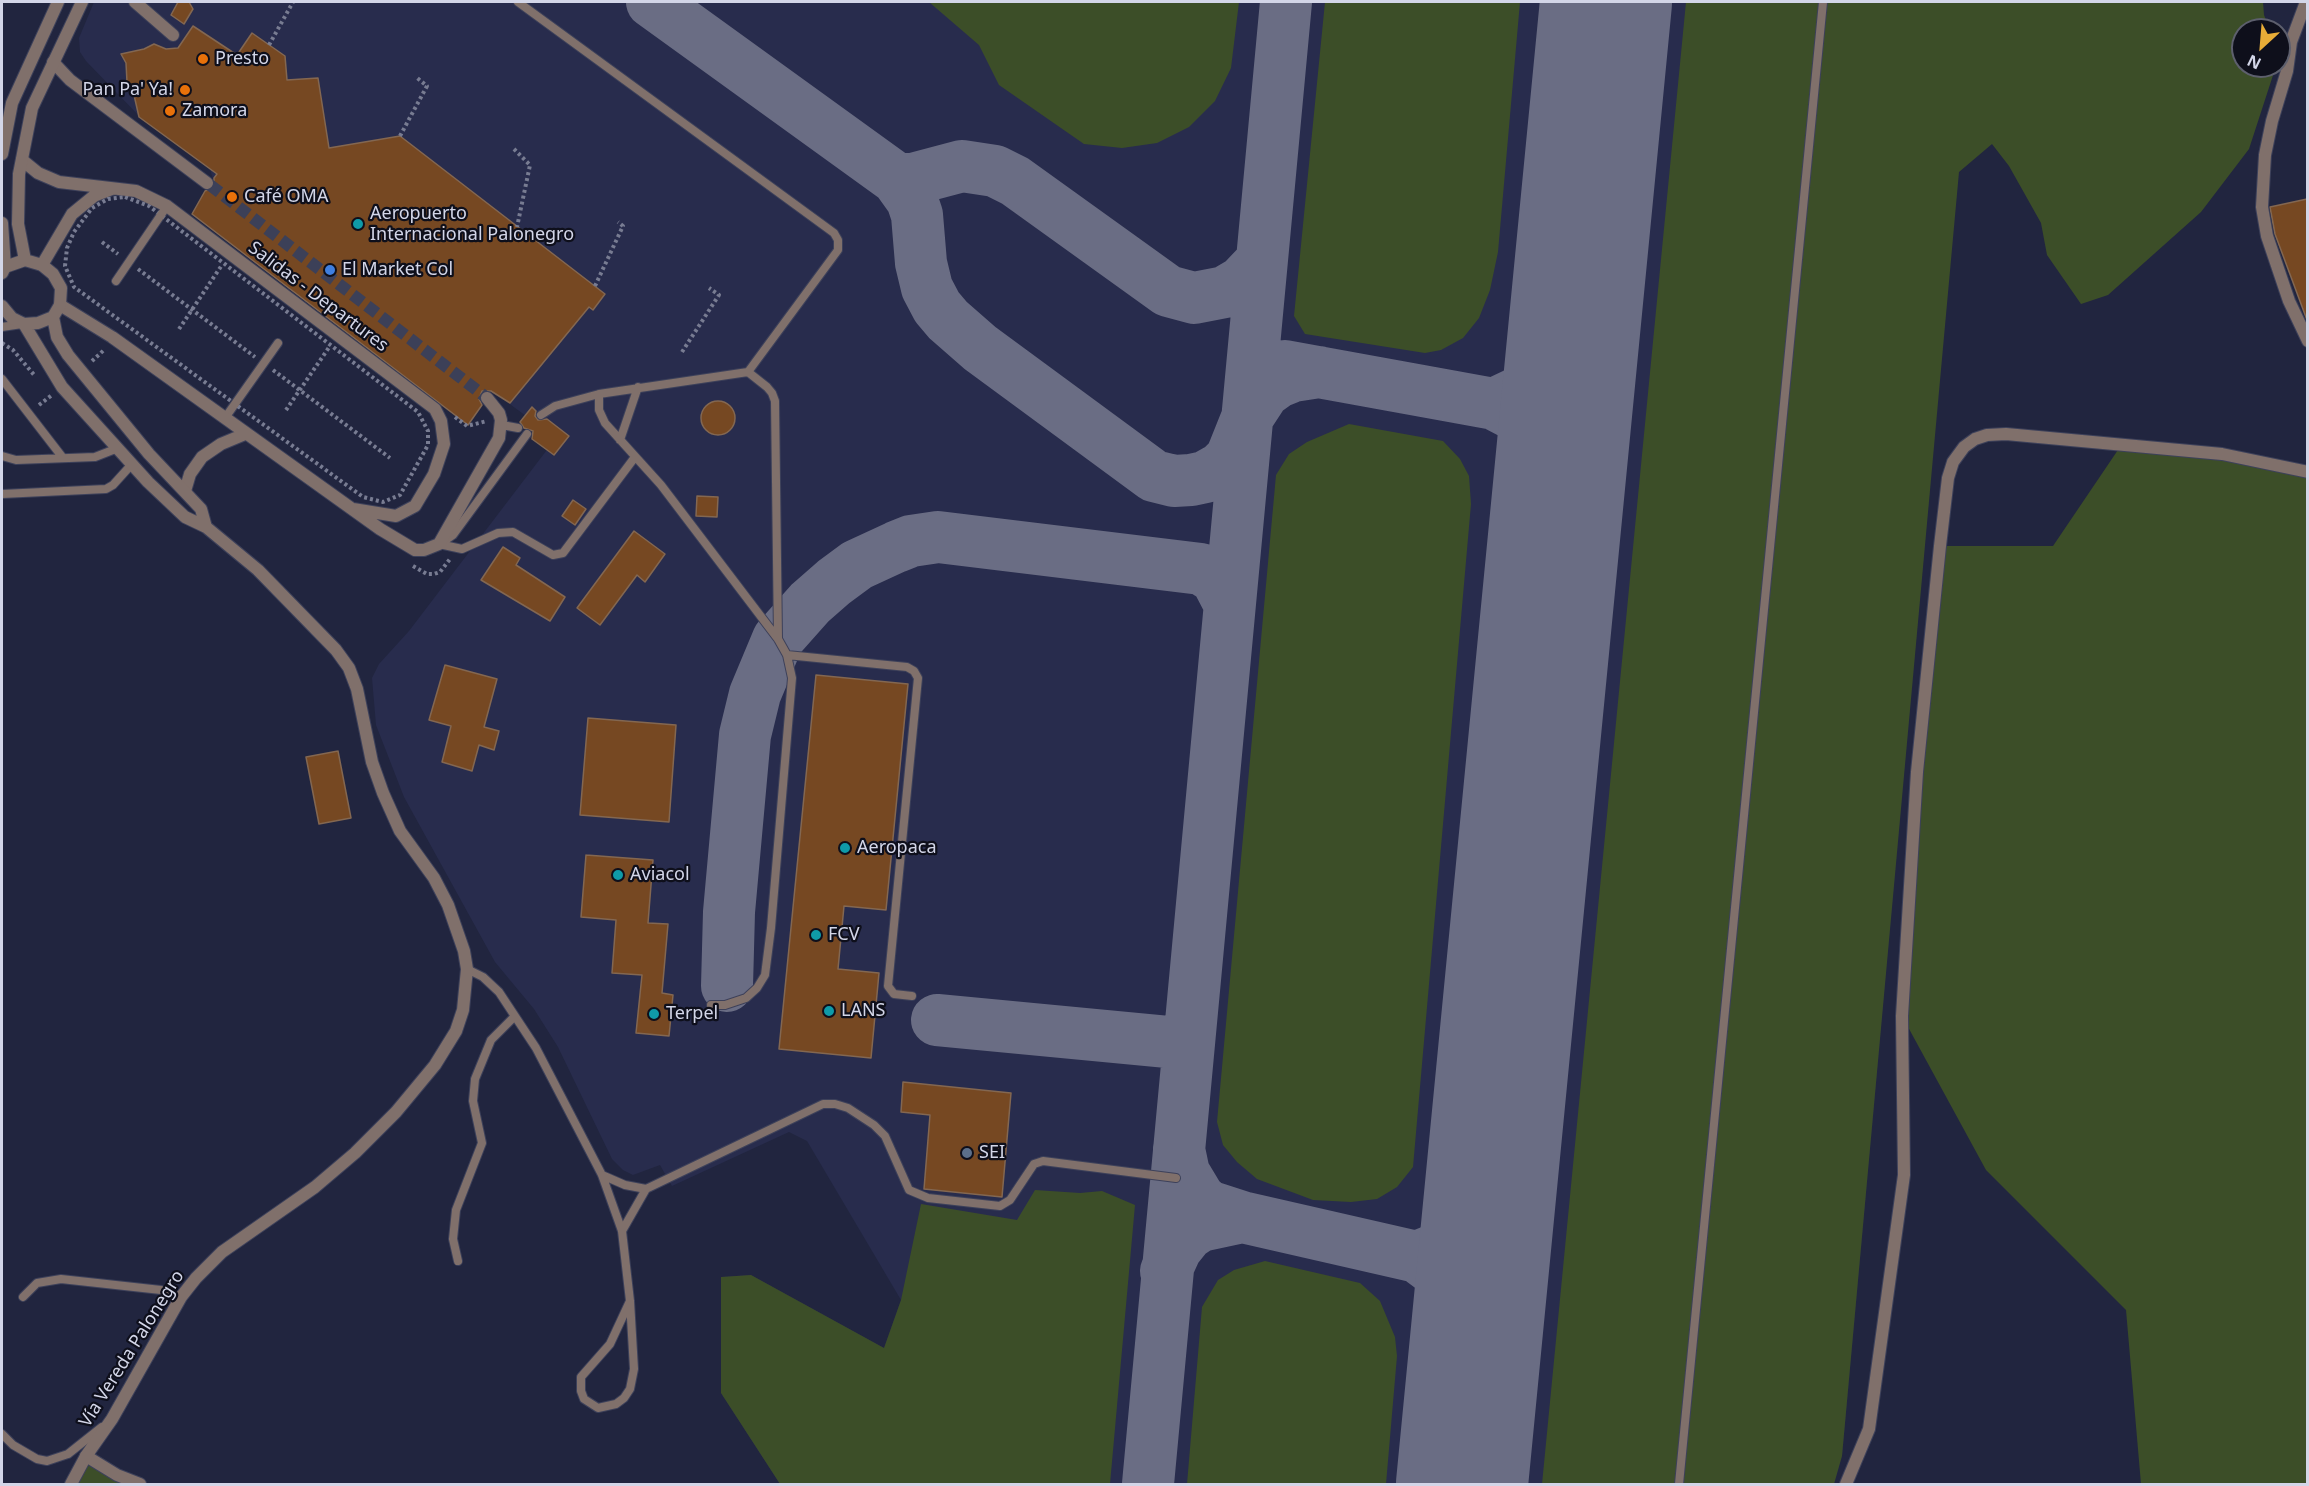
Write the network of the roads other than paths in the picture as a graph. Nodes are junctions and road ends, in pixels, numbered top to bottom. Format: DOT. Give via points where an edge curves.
graph roads {
  1 [pos="58,2"];
  2 [pos="82,2"];
  3 [pos="135,2"];
  4 [pos="518,2"];
  5 [pos="1823,2"];
  6 [pos="2306,2"];
  7 [pos="173,35"];
  8 [pos="53,62"];
  9 [pos="2,154"];
  10 [pos="22,160"];
  11 [pos="208,184"];
  12 [pos="116,187"];
  13 [pos="164,210"];
  14 [pos="2,223"];
  15 [pos="25,261"];
  16 [pos="42,265"];
  17 [pos="3,270"];
  18 [pos="116,281"];
  19 [pos="60,305"];
  20 [pos="2,306"];
  21 [pos="53,317"];
  22 [pos="24,324"];
  23 [pos="2,327"];
  24 [pos="2307,340"];
  25 [pos="278,343"];
  26 [pos="748,372"];
  27 [pos="2,379"];
  28 [pos="638,387"];
  29 [pos="598,394"];
  30 [pos="487,398"];
  31 [pos="541,415"];
  32 [pos="225,418"];
  33 [pos="502,425"];
  34 [pos="518,428"];
  35 [pos="245,434"];
  36 [pos="526,435"];
  37 [pos="620,440"];
  38 [pos="118,448"];
  39 [pos="2,456"];
  40 [pos="635,457"];
  41 [pos="63,458"];
  42 [pos="132,464"];
  43 [pos="2307,472"];
  44 [pos="185,491"];
  45 [pos="2,494"];
  46 [pos="353,509"];
  47 [pos="206,527"];
  48 [pos="440,544"];
  49 [pos="778,639"];
  50 [pos="787,655"];
  51 [pos="467,969"];
  52 [pos="912,996"];
  53 [pos="711,1005"];
  54 [pos="515,1016"];
  55 [pos="602,1175"];
  56 [pos="1176,1178"];
  57 [pos="646,1189"];
  58 [pos="622,1231"];
  59 [pos="458,1261"];
  60 [pos="23,1297"];
  61 [pos="181,1297"];
  62 [pos="630,1301"];
  63 [pos="112,1419"];
  64 [pos="2,1434"];
  65 [pos="86,1456"];
  66 [pos="71,1485"];
  67 [pos="140,1485"];
  68 [pos="1679,1485"];
  69 [pos="1846,1485"];
  1 -- 9 [label="street" via="12,103"];
  2 -- 8 [label="street"];
  3 -- 7 [label="street"];
  4 -- 26 [label="lane" via="834,233 838,250"];
  5 -- 68 [label="lane"];
  6 -- 24 [label="street" via="2291,42 2272,121 2265,155 2262,207 2267,236"];
  8 -- 10 [label="street" via="32,108"];
  8 -- 11 [label="street" via="70,80"];
  10 -- 12 [label="street, Salidas - Departures" via="59,182"];
  10 -- 15 [label="street" via="18,224"];
  12 -- 13 [label="street, Salidas - Departures" via="149,195"];
  12 -- 16 [label="street" via="94,196 72,214"];
  13 -- 18 [label="lane"];
  13 -- 46 [label="street, Salidas - Departures" via="338,334 435,410 444,432 441,458 415,506 396,516"];
  14 -- 17 [label="street"];
  15 -- 16 [label="street"];
  15 -- 17 [label="street"];
  16 -- 19 [label="street" via="61,288"];
  19 -- 21 [label="street"];
  19 -- 32 [label="street"];
  20 -- 22 [label="street, Vía Vereda Palonegro"];
  21 -- 22 [label="street"];
  21 -- 44 [label="street" via="57,338 68,355 149,454"];
  22 -- 23 [label="lane"];
  22 -- 38 [label="street, Vía Vereda Palonegro" via="62,387"];
  25 -- 32 [label="lane"];
  26 -- 28 [label="lane"];
  26 -- 49 [label="lane" via="772,393 775,401"];
  27 -- 41 [label="lane"];
  28 -- 29 [label="lane"];
  28 -- 37 [label="lane"];
  29 -- 31 [label="lane" via="561,404"];
  29 -- 37 [label="lane" via="605,423"];
  30 -- 33 [label="street" via="499,412"];
  32 -- 35 [label="street"];
  33 -- 34 [label="lane"];
  33 -- 48 [label="street" via="499,438"];
  35 -- 44 [label="street" via="202,457"];
  35 -- 46 [label="street"];
  36 -- 48 [label="lane" via="453,535"];
  37 -- 40 [label="lane"];
  38 -- 41 [label="lane" via="94,457"];
  38 -- 42 [label="street, Vía Vereda Palonegro"];
  39 -- 41 [label="lane" via="16,460"];
  40 -- 48 [label="lane" via="563,553 552,555 513,532 498,533 462,549"];
  40 -- 49 [label="lane" via="680,509"];
  42 -- 45 [label="lane" via="106,489"];
  42 -- 47 [label="street, Vía Vereda Palonegro" via="186,517"];
  43 -- 69 [label="street" via="2222,454 2006,434 1975,440 1953,462 1940,546 1917,772 1902,1016 1904,1175 1869,1429"];
  44 -- 47 [label="street" via="201,509"];
  46 -- 48 [label="street" via="406,547 424,550"];
  47 -- 51 [label="street, Vía Vereda Palonegro" via="291,602 348,668 357,688 372,762 383,793 400,831 448,905"];
  49 -- 50 [label="lane"];
  50 -- 52 [label="lane" via="907,667 918,678 888,986 894,994"];
  50 -- 53 [label="lane" via="792,678 765,975 746,998"];
  51 -- 54 [label="lane" via="491,984"];
  51 -- 61 [label="street, Vía Vereda Palonegro" via="463,1010 456,1031 440,1059 396,1112 315,1187 222,1252"];
  54 -- 55 [label="lane" via="537,1048"];
  54 -- 59 [label="lane" via="491,1040 475,1079 473,1101 482,1143 454,1218"];
  55 -- 57 [label="lane"];
  55 -- 58 [label="lane"];
  56 -- 57 [label="lane" via="1043,1161 1034,1164 1010,1200 1000,1206 928,1198 909,1190 885,1136 848,1108 835,1104 812,1107"];
  57 -- 58 [label="lane"];
  58 -- 62 [label="lane"];
  60 -- 61 [label="lane" via="37,1283 61,1279 161,1290"];
  61 -- 63 [label="street, Vía Vereda Palonegro"];
  62 -- 62 [label="lane" via="610,1344 581,1377 584,1399 598,1408 616,1404 630,1389 635,1354"];
  63 -- 64 [label="lane" via="56,1460 37,1459"];
  63 -- 65 [label="street, Vía Vereda Palonegro"];
  65 -- 66 [label="street, Vía Vereda Palonegro"];
  65 -- 67 [label="street"];
}
